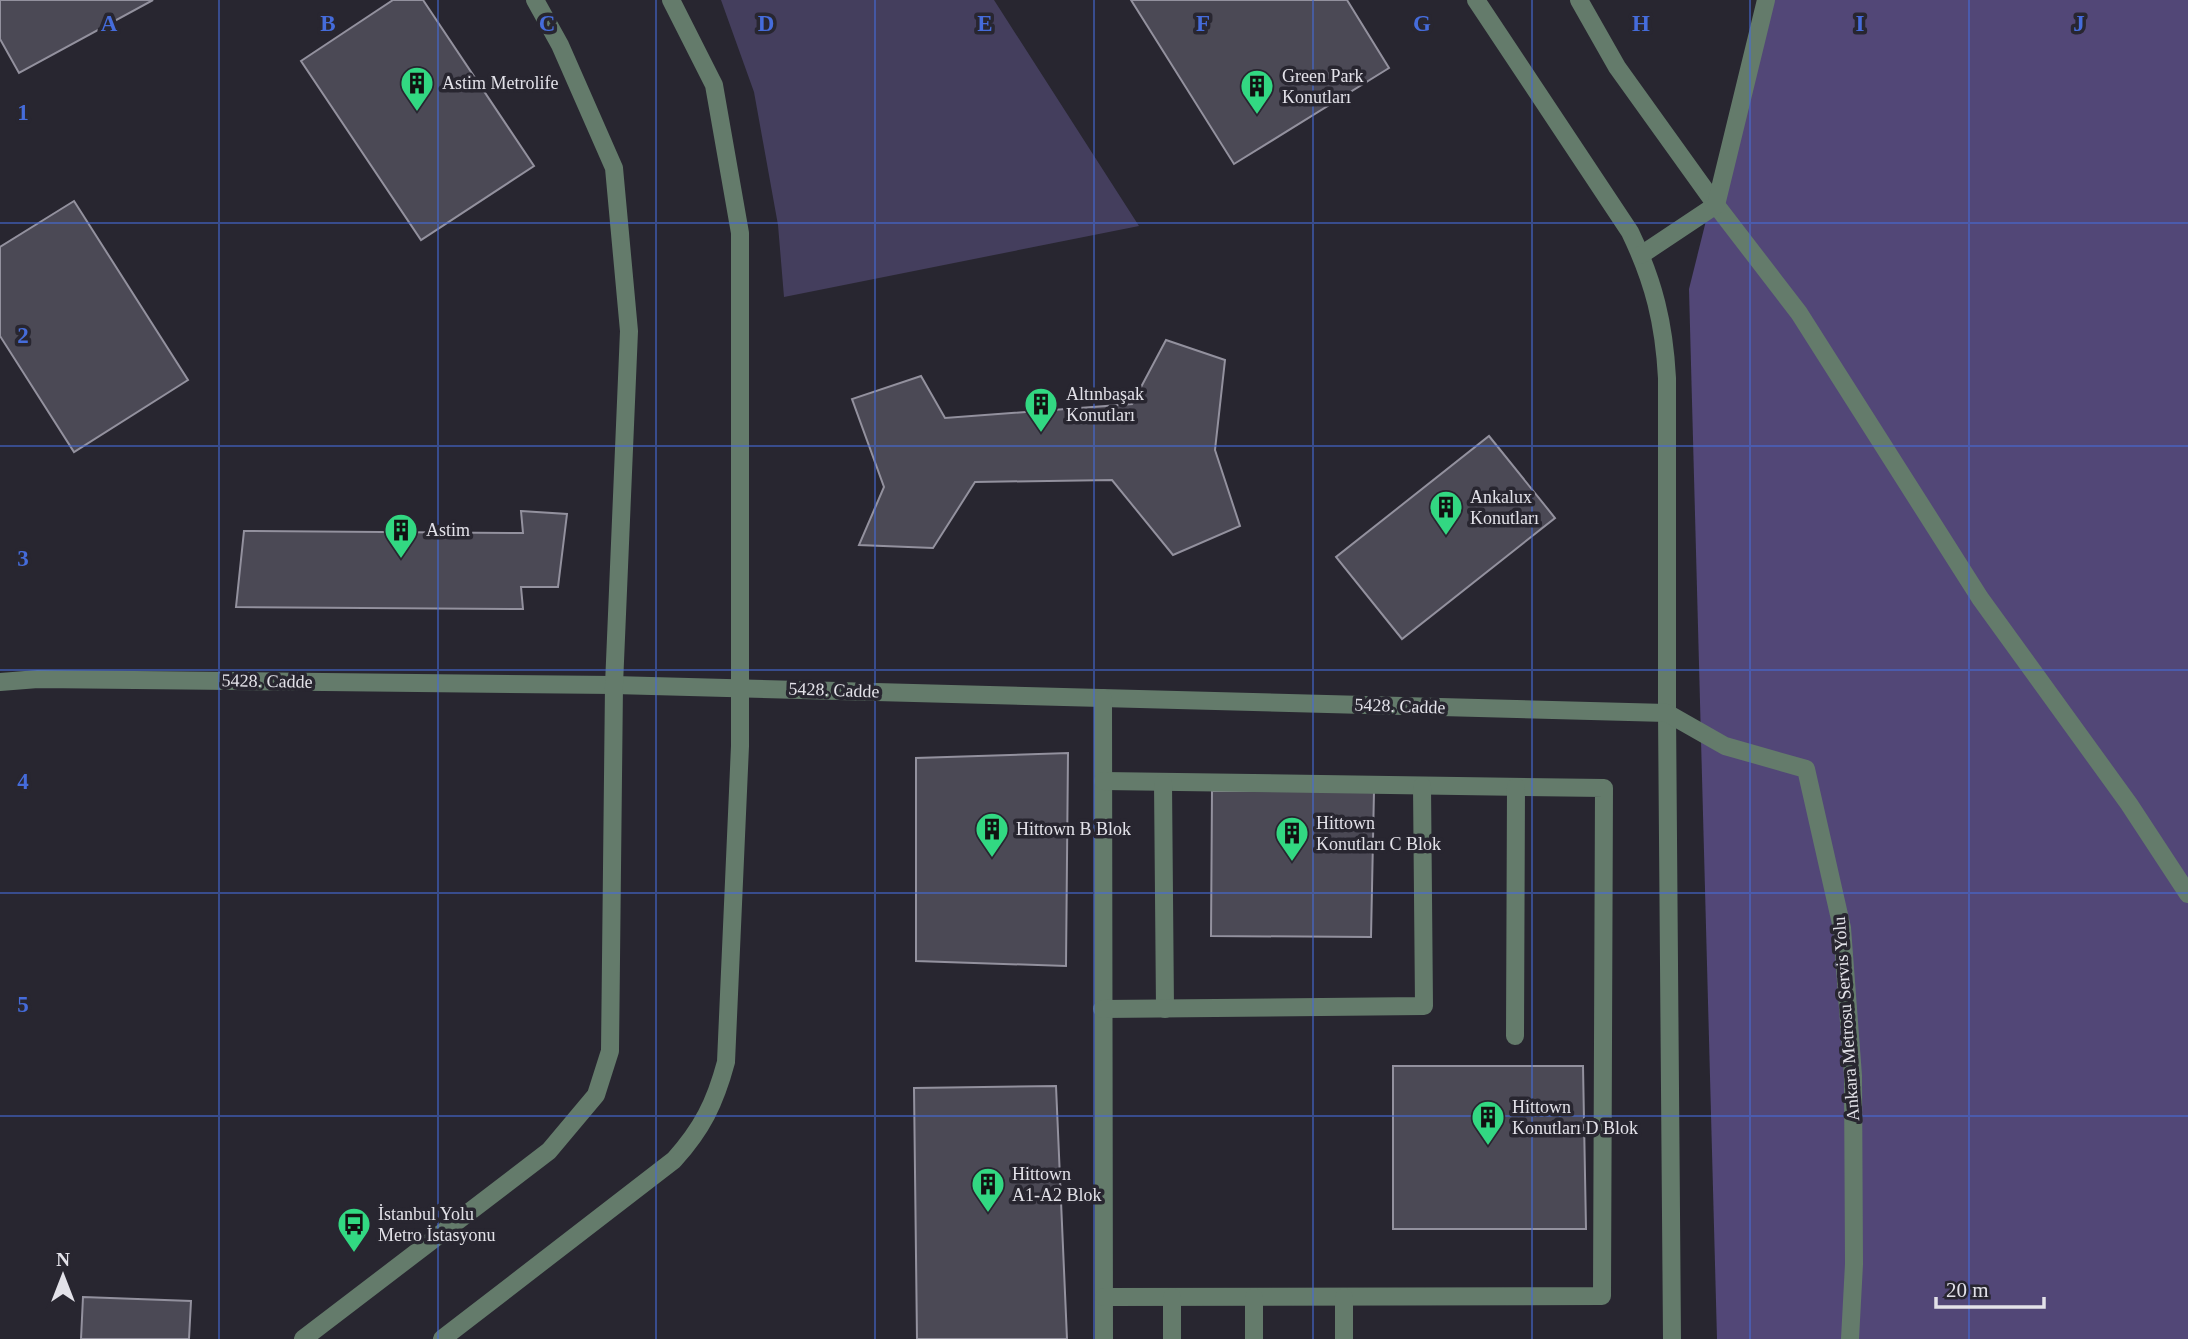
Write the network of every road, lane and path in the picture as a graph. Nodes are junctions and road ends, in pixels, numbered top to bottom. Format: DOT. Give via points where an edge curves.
graph roads {
  1 [pos="535,0"];
  2 [pos="671,0"];
  3 [pos="1476,0"];
  4 [pos="1578,0"];
  5 [pos="1766,0"];
  6 [pos="1716,205"];
  7 [pos="1641,255"];
  8 [pos="0,682"];
  9 [pos="614,685"];
  10 [pos="739,688"];
  11 [pos="1103,698"];
  12 [pos="1667,713"];
  13 [pos="1103,781"];
  14 [pos="1163,783"];
  15 [pos="1422,786"];
  16 [pos="1516,787"];
  17 [pos="2188,894"];
  18 [pos="1102,1009"];
  19 [pos="1165,1009"];
  20 [pos="1515,1036"];
  21 [pos="1104,1297"];
  22 [pos="1172,1297"];
  23 [pos="1254,1297"];
  24 [pos="1344,1297"];
  25 [pos="303,1339"];
  26 [pos="442,1339"];
  27 [pos="1104,1339"];
  28 [pos="1172,1339"];
  29 [pos="1254,1339"];
  30 [pos="1343,1339"];
  31 [pos="1672,1339"];
  32 [pos="1850,1339"];
  1 -- 9 [label="street" via="614,168 621,223 629,331"];
  2 -- 10 [label="street" via="714,85 740,233"];
  3 -- 7 [label="street"];
  4 -- 6 [label="street" via="1617,67"];
  5 -- 6 [label="street"];
  6 -- 7 [label="street"];
  6 -- 17 [label="street" via="1799,313 1980,598"];
  7 -- 12 [label="street" via="1665,337"];
  8 -- 9 [label="street, 5428. Cadde"];
  9 -- 10 [label="street, 5428. Cadde"];
  9 -- 25 [label="street" via="610,1051 596,1095 549,1152"];
  10 -- 11 [label="street, 5428. Cadde"];
  10 -- 26 [label="street" via="726,1062 717,1097 692,1140 674,1160"];
  11 -- 12 [label="street, 5428. Cadde"];
  11 -- 13 [label="street"];
  12 -- 31 [label="street"];
  12 -- 32 [label="street, Ankara Metrosu Servis Yolu" via="1725,747 1806,769 1842,929 1853,1076"];
  13 -- 14 [label="street"];
  13 -- 18 [label="street"];
  14 -- 15 [label="street"];
  14 -- 19 [label="street"];
  15 -- 16 [label="street"];
  15 -- 19 [label="street" via="1424,1006"];
  16 -- 20 [label="street"];
  16 -- 24 [label="street" via="1604,788 1602,1296"];
  18 -- 19 [label="street"];
  18 -- 21 [label="street"];
  21 -- 22 [label="street"];
  21 -- 27 [label="street"];
  22 -- 23 [label="street"];
  22 -- 28 [label="street"];
  23 -- 24 [label="street"];
  23 -- 29 [label="street"];
  24 -- 30 [label="street"];
}
